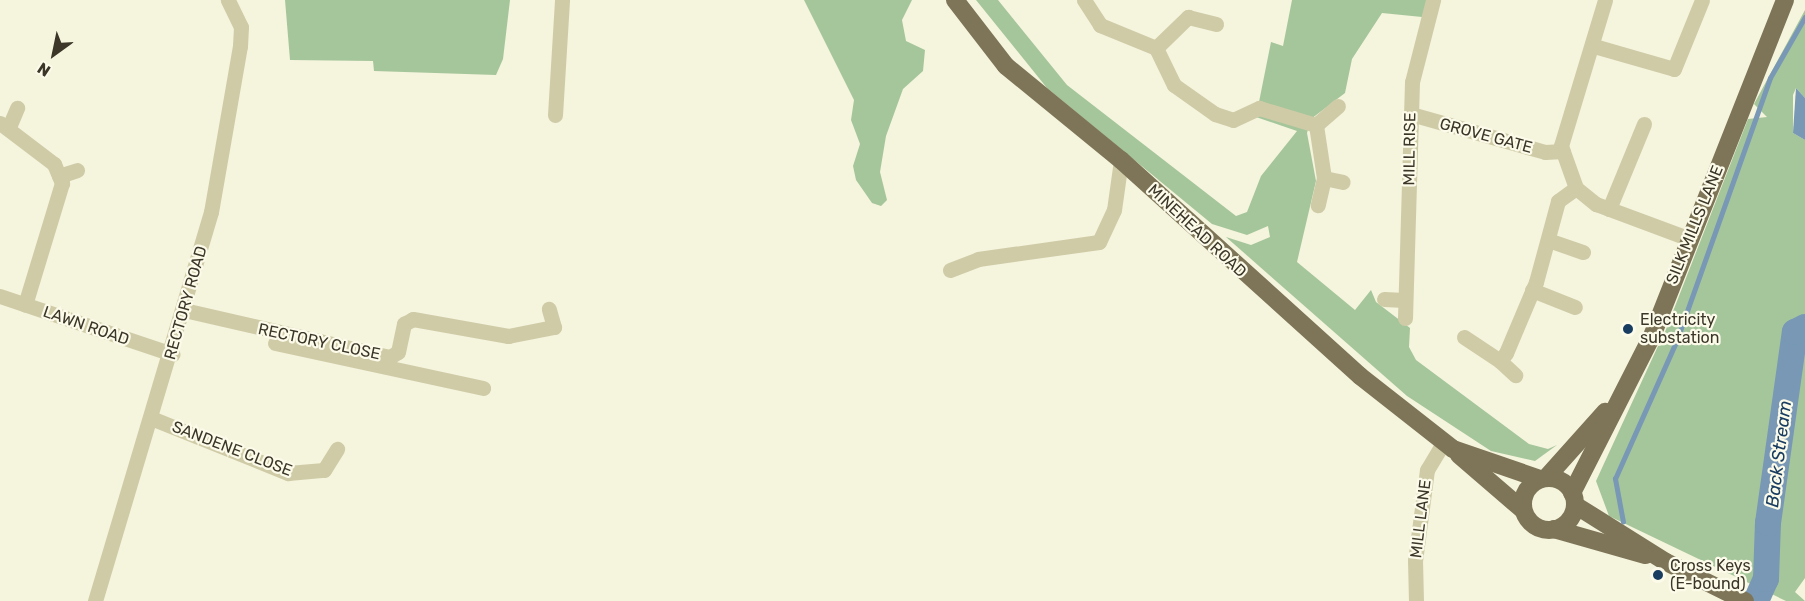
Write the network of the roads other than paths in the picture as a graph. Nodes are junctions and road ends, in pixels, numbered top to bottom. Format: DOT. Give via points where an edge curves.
graph roads {
  1 [pos="228,0"];
  2 [pos="562,0"];
  3 [pos="955,0"];
  4 [pos="1084,0"];
  5 [pos="1433,0"];
  6 [pos="1605,0"];
  7 [pos="1702,0"];
  8 [pos="1785,0"];
  9 [pos="1798,0"];
  10 [pos="1216,24"];
  11 [pos="1767,45"];
  12 [pos="1594,46"];
  13 [pos="1156,48"];
  14 [pos="1338,106"];
  15 [pos="17,108"];
  16 [pos="1411,114"];
  17 [pos="555,115"];
  18 [pos="1644,124"];
  19 [pos="5,125"];
  20 [pos="1316,125"];
  21 [pos="1563,151"];
  22 [pos="1121,160"];
  23 [pos="77,170"];
  24 [pos="59,176"];
  25 [pos="1324,178"];
  26 [pos="1343,182"];
  27 [pos="1576,188"];
  28 [pos="1318,204"];
  29 [pos="1609,209"];
  30 [pos="1690,239"];
  31 [pos="1548,240"];
  32 [pos="1583,252"];
  33 [pos="950,270"];
  34 [pos="1532,290"];
  35 [pos="0,296"];
  36 [pos="1384,299"];
  37 [pos="1404,300"];
  38 [pos="25,305"];
  39 [pos="1575,307"];
  40 [pos="549,309"];
  41 [pos="183,315"];
  42 [pos="1405,318"];
  43 [pos="1464,337"];
  44 [pos="172,354"];
  45 [pos="1500,361"];
  46 [pos="1515,375"];
  47 [pos="483,388"];
  48 [pos="1614,401"];
  49 [pos="151,418"];
  50 [pos="1448,445"];
  51 [pos="337,448"];
  52 [pos="1543,478"];
  53 [pos="1573,499"];
  54 [pos="1523,510"];
  55 [pos="1554,529"];
  56 [pos="1659,558"];
  57 [pos="95,601"];
  58 [pos="1416,601"];
  59 [pos="1744,601"];
  1 -- 41 [label="street, RECTORY ROAD" via="241,27 240,46 211,212"];
  2 -- 17 [label="street"];
  3 -- 22 [label="main road, MINEHEAD ROAD" via="1006,66"];
  4 -- 13 [label="street" via="1100,25"];
  5 -- 16 [label="street, MILL RISE" via="1419,39"];
  6 -- 12 [label="street"];
  7 -- 12 [label="street" via="1676,68"];
  8 -- 11 [label="main road, SILK MILLS LANE"];
  9 -- 11 [label="main road, SILK MILLS LANE"];
  10 -- 13 [label="street" via="1185,11"];
  11 -- 30 [label="main road, SILK MILLS LANE"];
  12 -- 21 [label="street"];
  13 -- 20 [label="street" via="1174,85 1215,114 1233,120 1259,108"];
  14 -- 20 [label="street"];
  15 -- 19 [label="street"];
  16 -- 21 [label="street, GROVE GATE" via="1545,152"];
  16 -- 37 [label="street, MILL RISE"];
  18 -- 29 [label="street"];
  19 -- 24 [label="street" via="54,164"];
  20 -- 25 [label="street"];
  21 -- 27 [label="street"];
  22 -- 33 [label="street" via="1114,210 1099,242 978,260"];
  22 -- 50 [label="main road, MINEHEAD ROAD" via="1342,360"];
  23 -- 24 [label="street"];
  24 -- 38 [label="street" via="60,202"];
  25 -- 26 [label="street"];
  25 -- 28 [label="street"];
  27 -- 29 [label="street"];
  27 -- 31 [label="street" via="1558,201"];
  29 -- 30 [label="street"];
  30 -- 48 [label="main road, SILK MILLS LANE" via="1652,336"];
  31 -- 32 [label="street"];
  31 -- 34 [label="street"];
  34 -- 39 [label="street"];
  34 -- 45 [label="street"];
  35 -- 38 [label="street, LAWN ROAD"];
  36 -- 37 [label="street"];
  37 -- 42 [label="street, MILL RISE"];
  38 -- 44 [label="street, LAWN ROAD"];
  40 -- 41 [label="street, RECTORY CLOSE" via="554,327 508,336 413,319 404,324 398,352 390,357"];
  41 -- 44 [label="street, RECTORY ROAD"];
  41 -- 47 [label="street"];
  43 -- 45 [label="street"];
  44 -- 49 [label="street, RECTORY ROAD"];
  45 -- 46 [label="street"];
  48 -- 52 [label="main road, SILK MILLS LANE"];
  48 -- 53 [label="main road, SILK MILLS LANE"];
  49 -- 51 [label="street, SANDENE CLOSE" via="288,473 324,470"];
  49 -- 57 [label="street, RECTORY ROAD"];
  50 -- 52 [label="main road, MINEHEAD ROAD"];
  50 -- 54 [label="main road, MINEHEAD ROAD"];
  50 -- 58 [label="street, MILL LANE" via="1427,470 1415,561"];
  52 -- 53 [label="main road" via="1562,481"];
  52 -- 54 [label="main road" via="1525,492"];
  53 -- 55 [label="main road" via="1569,520"];
  53 -- 56 [label="main road"];
  54 -- 55 [label="main road" via="1535,526"];
  55 -- 56 [label="main road"];
  56 -- 59 [label="main road"];
}
